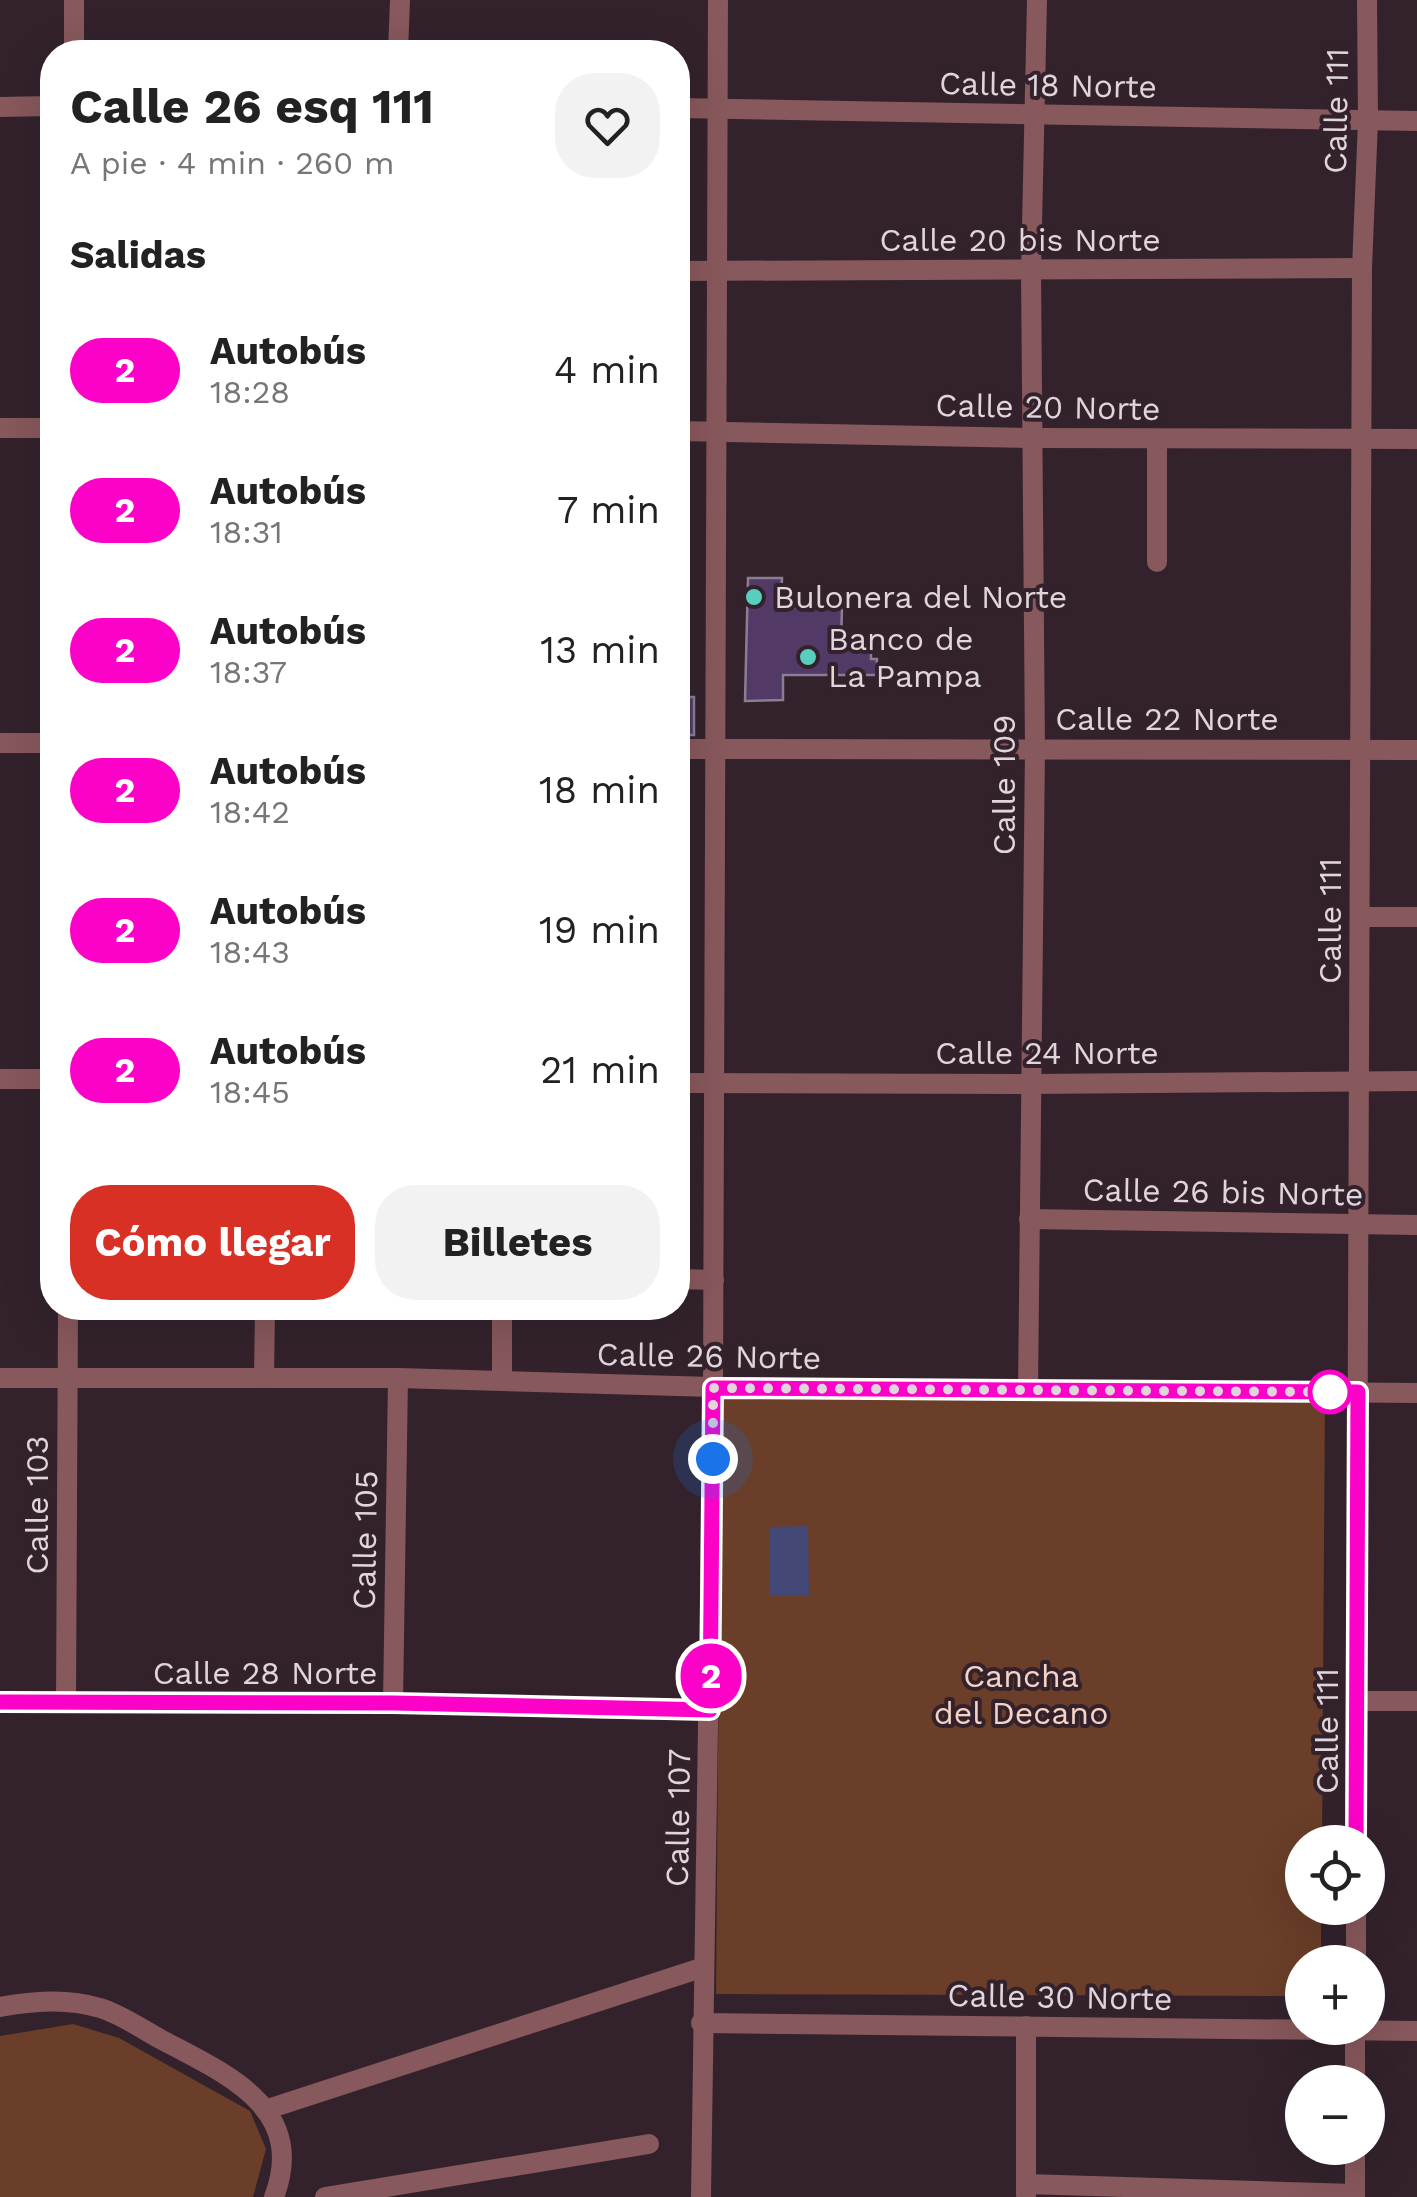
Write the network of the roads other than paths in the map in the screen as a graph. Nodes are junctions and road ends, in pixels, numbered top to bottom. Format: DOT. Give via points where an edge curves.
graph roads {
  1 [pos="74,0"];
  2 [pos="400,0"];
  3 [pos="718,0"];
  4 [pos="1037,0"];
  5 [pos="1366,0"];
  6 [pos="74,40"];
  7 [pos="398,40"];
  8 [pos="40,106"];
  9 [pos="0,107"];
  10 [pos="690,108"];
  11 [pos="718,108"];
  12 [pos="1036,114"];
  13 [pos="1368,120"];
  14 [pos="1417,121"];
  15 [pos="1362,268"];
  16 [pos="690,270"];
  17 [pos="716,270"];
  18 [pos="1031,270"];
  19 [pos="0,428"];
  20 [pos="40,428"];
  21 [pos="690,431"];
  22 [pos="716,431"];
  23 [pos="1033,438"];
  24 [pos="1157,438"];
  25 [pos="1417,438"];
  26 [pos="1364,441"];
  27 [pos="1157,562"];
  28 [pos="0,743"];
  29 [pos="40,743"];
  30 [pos="1034,748"];
  31 [pos="690,749"];
  32 [pos="714,750"];
  33 [pos="1360,750"];
  34 [pos="1417,750"];
  35 [pos="1361,917"];
  36 [pos="1417,917"];
  37 [pos="0,1079"];
  38 [pos="40,1079"];
  39 [pos="1358,1080"];
  40 [pos="1417,1081"];
  41 [pos="690,1083"];
  42 [pos="715,1083"];
  43 [pos="1030,1084"];
  44 [pos="1029,1219"];
  45 [pos="1358,1224"];
  46 [pos="1417,1225"];
  47 [pos="690,1280"];
  48 [pos="714,1280"];
  49 [pos="68,1320"];
  50 [pos="265,1320"];
  51 [pos="502,1320"];
  52 [pos="0,1378"];
  53 [pos="67,1378"];
  54 [pos="264,1378"];
  55 [pos="398,1378"];
  56 [pos="502,1380"];
  57 [pos="713,1388"];
  58 [pos="1028,1390"];
  59 [pos="1358,1392"];
  60 [pos="1417,1393"];
  61 [pos="1357,1701"];
  62 [pos="1417,1701"];
  63 [pos="0,1702"];
  64 [pos="66,1703"];
  65 [pos="393,1703"];
  66 [pos="710,1710"];
  67 [pos="1356,1825"];
  68 [pos="704,1966"];
  69 [pos="0,2008"];
  70 [pos="702,2023"];
  71 [pos="1026,2026"];
  72 [pos="1285,2028"];
  73 [pos="1385,2029"];
  74 [pos="1417,2031"];
  75 [pos="268,2110"];
  76 [pos="649,2144"];
  77 [pos="1355,2165"];
  78 [pos="1026,2190"];
  79 [pos="1355,2195"];
  80 [pos="274,2197"];
  81 [pos="324,2197"];
  82 [pos="701,2197"];
  1 -- 6 [label="street"];
  2 -- 7 [label="street"];
  3 -- 11 [label="street, Calle 107"];
  4 -- 12 [label="street, Calle 109"];
  5 -- 13 [label="street, Calle 111"];
  8 -- 9 [label="street"];
  10 -- 11 [label="street, Calle 18 Norte"];
  11 -- 12 [label="street, Calle 18 Norte"];
  11 -- 17 [label="street, Calle 107"];
  12 -- 13 [label="street, Calle 18 Norte"];
  12 -- 18 [label="street, Calle 109"];
  13 -- 14 [label="street, Calle 18 Norte"];
  13 -- 15 [label="street, Calle 111"];
  15 -- 18 [label="street, Calle 20 bis Norte"];
  15 -- 26 [label="street, Calle 111"];
  16 -- 17 [label="street, Calle 20 bis Norte"];
  17 -- 18 [label="street, Calle 20 bis Norte"];
  17 -- 22 [label="street, Calle 107"];
  18 -- 23 [label="street, Calle 109"];
  19 -- 20 [label="street"];
  21 -- 22 [label="street, Calle 20 Norte"];
  22 -- 23 [label="street, Calle 20 Norte"];
  22 -- 32 [label="street, Calle 107"];
  23 -- 24 [label="street, Calle 20 Norte"];
  23 -- 30 [label="street, Calle 109"];
  24 -- 26 [label="street, Calle 20 Norte"];
  24 -- 27 [label="street"];
  25 -- 26 [label="street, Calle 20 Norte"];
  26 -- 33 [label="street, Calle 111"];
  28 -- 29 [label="street"];
  30 -- 32 [label="street, Calle 22 Norte"];
  30 -- 33 [label="street, Calle 22 Norte"];
  30 -- 43 [label="street, Calle 109"];
  31 -- 32 [label="street, Calle 22 Norte"];
  32 -- 42 [label="street, Calle 107"];
  33 -- 34 [label="street, Calle 22 Norte"];
  33 -- 35 [label="street, Calle 111"];
  35 -- 36 [label="street"];
  35 -- 39 [label="street, Calle 111"];
  37 -- 38 [label="street"];
  39 -- 40 [label="street, Calle 24 Norte"];
  39 -- 43 [label="street, Calle 24 Norte"];
  39 -- 45 [label="street, Calle 111"];
  41 -- 42 [label="street, Calle 24 Norte"];
  42 -- 43 [label="street, Calle 24 Norte"];
  42 -- 48 [label="street, Calle 107"];
  43 -- 44 [label="street, Calle 109"];
  44 -- 45 [label="street, Calle 26 bis Norte"];
  44 -- 58 [label="street, Calle 109"];
  45 -- 46 [label="street, Calle 26 bis Norte"];
  45 -- 59 [label="street, Calle 111"];
  47 -- 48 [label="street"];
  48 -- 57 [label="street, Calle 107"];
  49 -- 53 [label="street, Calle 103"];
  50 -- 54 [label="street"];
  51 -- 56 [label="street"];
  52 -- 53 [label="street, Calle 26 Norte"];
  53 -- 54 [label="street, Calle 26 Norte"];
  53 -- 64 [label="street, Calle 103"];
  54 -- 55 [label="street, Calle 26 Norte"];
  55 -- 56 [label="street, Calle 26 Norte"];
  55 -- 65 [label="street, Calle 105"];
  56 -- 57 [label="street, Calle 26 Norte"];
  57 -- 58 [label="street, Calle 26 Norte"];
  57 -- 66 [label="street, Calle 107"];
  58 -- 59 [label="street, Calle 26 Norte"];
  59 -- 60 [label="street, Calle 26 Norte"];
  59 -- 61 [label="street, Calle 111"];
  61 -- 62 [label="street"];
  61 -- 67 [label="street, Calle 111"];
  63 -- 64 [label="street, Calle 28 Norte"];
  64 -- 65 [label="street, Calle 28 Norte"];
  65 -- 66 [label="street, Calle 28 Norte"];
  66 -- 68 [label="street, Calle 107"];
  68 -- 70 [label="street, Calle 107"];
  68 -- 75 [label="street"];
  69 -- 75 [label="street" via="38,2000 101,2008 244,2085"];
  70 -- 71 [label="street, Calle 30 Norte"];
  70 -- 82 [label="street, Calle 107"];
  71 -- 72 [label="street, Calle 30 Norte"];
  71 -- 78 [label="street"];
  73 -- 74 [label="street, Calle 30 Norte"];
  75 -- 80 [label="street" via="281,2153"];
  76 -- 81 [label="street"];
  77 -- 79 [label="street"];
  78 -- 79 [label="street"];
}
